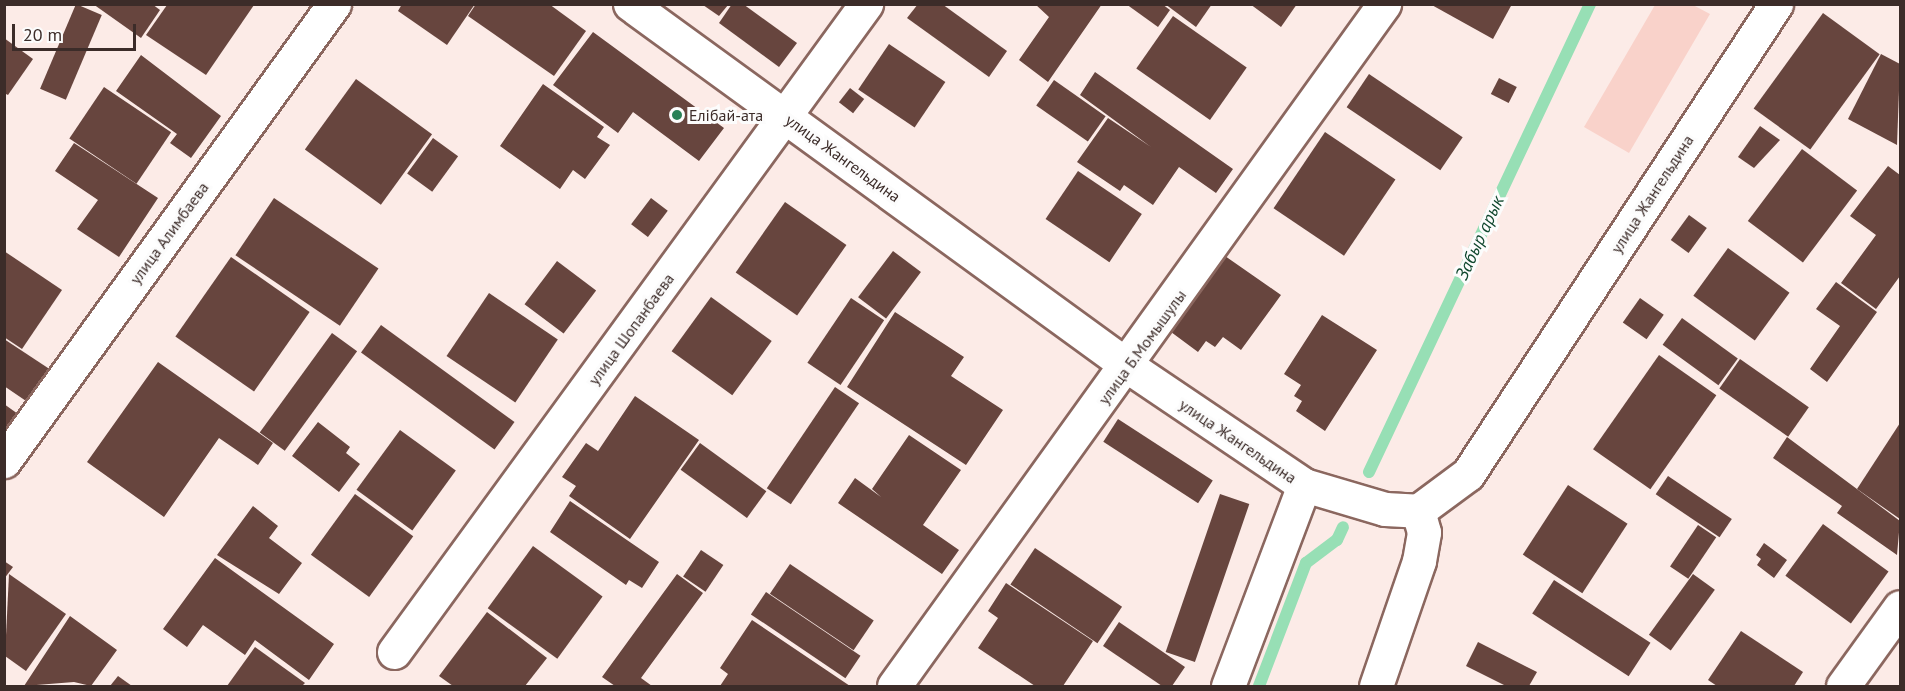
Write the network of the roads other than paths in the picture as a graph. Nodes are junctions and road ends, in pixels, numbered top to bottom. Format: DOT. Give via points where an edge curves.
graph roads {
  1 [pos="334,4"];
  2 [pos="630,4"];
  3 [pos="866,4"];
  4 [pos="1384,4"];
  5 [pos="1776,4"];
  6 [pos="788,117"];
  7 [pos="1129,367"];
  8 [pos="4,461"];
  9 [pos="1304,485"];
  10 [pos="1418,511"];
  11 [pos="1900,606"];
  12 [pos="394,652"];
  13 [pos="894,687"];
  14 [pos="1228,687"];
  15 [pos="1376,687"];
  16 [pos="1843,687"];
  1 -- 8 [label="street, улица Алимбаева"];
  2 -- 6 [label="street, улица Жангельдина"];
  3 -- 6 [label="street, улица Шопанбаева"];
  4 -- 7 [label="street, улица Б.Момышулы"];
  5 -- 10 [label="street, улица Жангельдина" via="1468,474"];
  6 -- 7 [label="street, улица Жангельдина"];
  6 -- 12 [label="street, улица Шопанбаева"];
  7 -- 9 [label="street, улица Жангельдина"];
  7 -- 13 [label="street, улица Б.Момышулы"];
  9 -- 10 [label="street, улица Жангельдина" via="1385,509"];
  9 -- 14 [label="street"];
  10 -- 15 [label="street" via="1424,532 1419,561"];
  11 -- 16 [label="street"];
}
